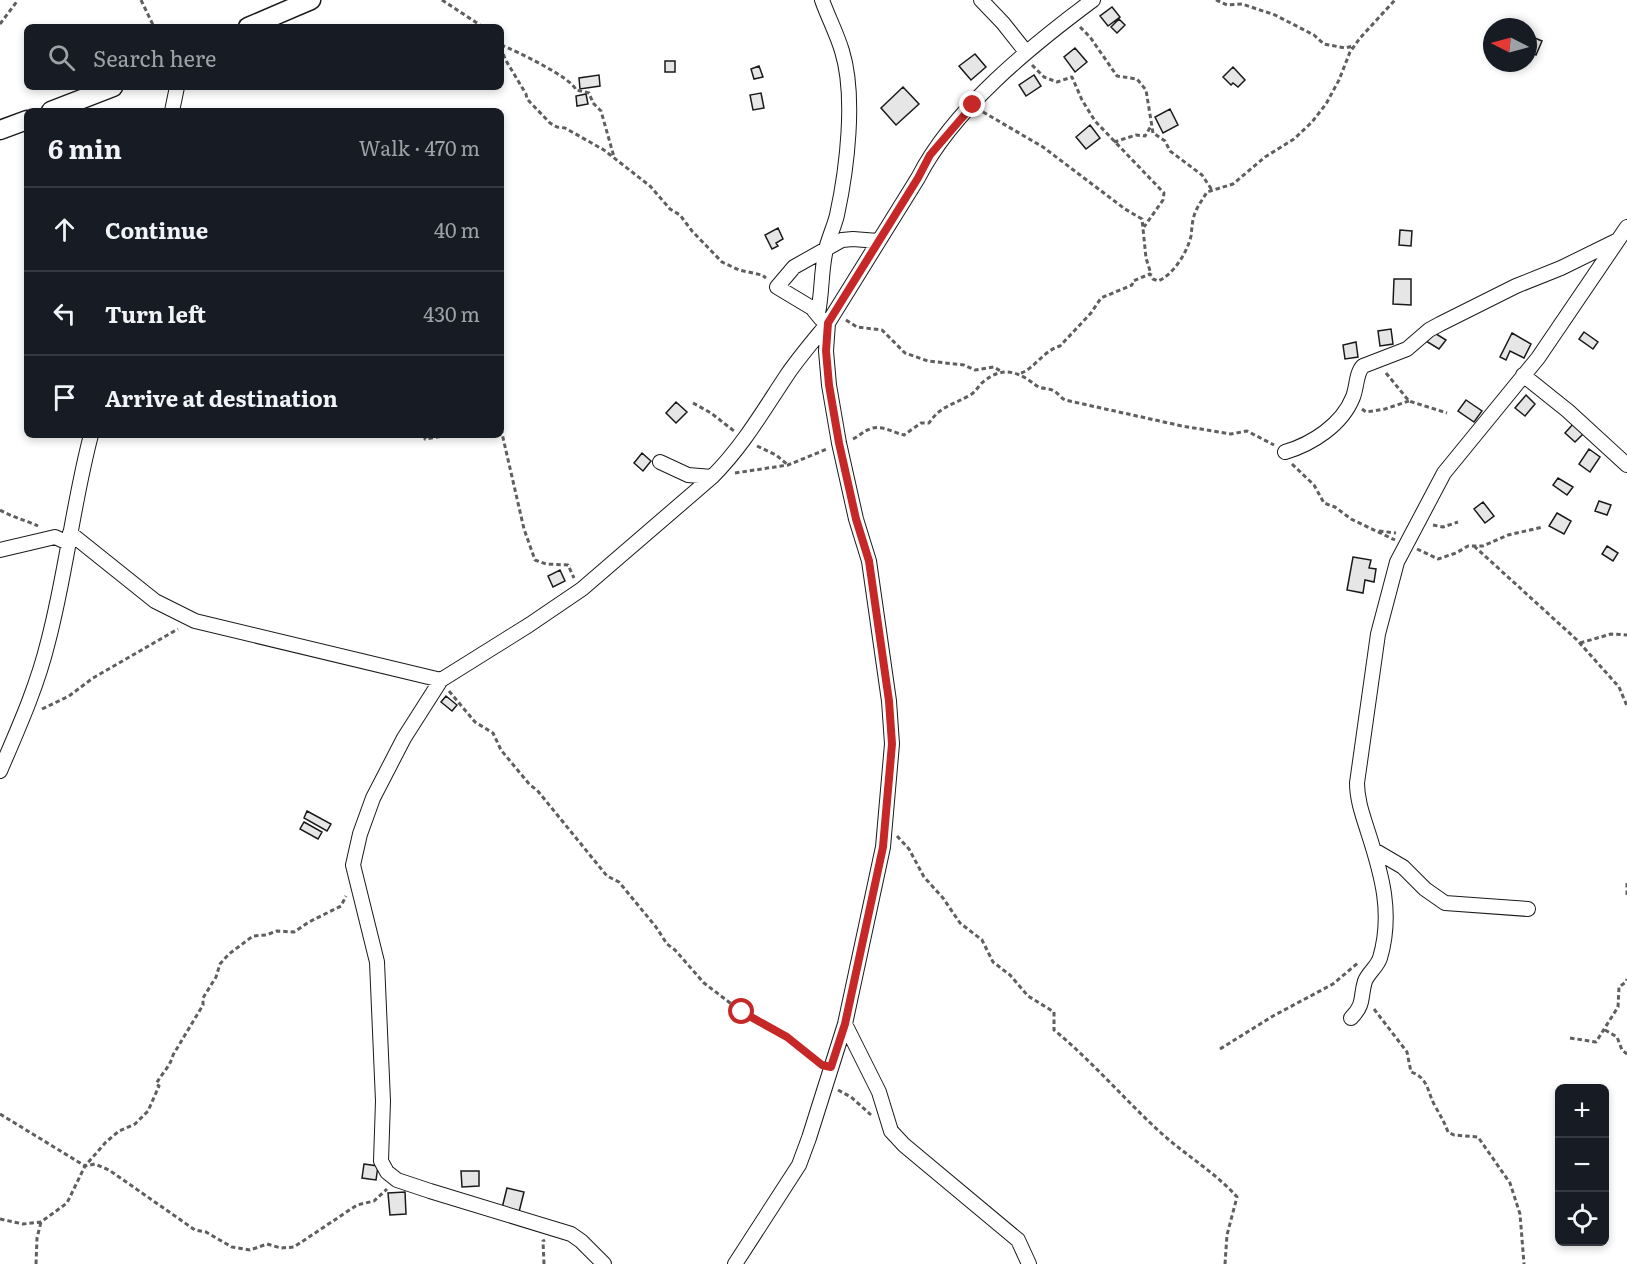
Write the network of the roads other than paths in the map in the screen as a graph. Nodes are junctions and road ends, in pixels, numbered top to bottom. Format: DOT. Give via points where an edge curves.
graph roads {
  1 [pos="311,0"];
  2 [pos="822,0"];
  3 [pos="981,0"];
  4 [pos="1093,0"];
  5 [pos="255,24"];
  6 [pos="1024,55"];
  7 [pos="105,90"];
  8 [pos="176,90"];
  9 [pos="59,108"];
  10 [pos="173,108"];
  11 [pos="24,121"];
  12 [pos="0,130"];
  13 [pos="1627,227"];
  14 [pos="878,241"];
  15 [pos="1616,241"];
  16 [pos="826,249"];
  17 [pos="826,319"];
  18 [pos="1523,375"];
  19 [pos="90,438"];
  20 [pos="1285,452"];
  21 [pos="660,462"];
  22 [pos="1627,465"];
  23 [pos="712,477"];
  24 [pos="69,538"];
  25 [pos="0,550"];
  26 [pos="441,681"];
  27 [pos="0,771"];
  28 [pos="1374,850"];
  29 [pos="1528,909"];
  30 [pos="1351,1018"];
  31 [pos="845,1024"];
  32 [pos="604,1264"];
  33 [pos="735,1264"];
  34 [pos="1029,1264"];
  1 -- 5 [label="street"];
  2 -- 16 [label="street" via="843,52 849,106 843,178"];
  3 -- 6 [label="street" via="1003,23"];
  4 -- 6 [label="street"];
  6 -- 14 [label="street" via="1005,70 930,155"];
  7 -- 9 [label="street"];
  8 -- 10 [label="street"];
  11 -- 12 [label="street"];
  13 -- 15 [label="street"];
  14 -- 16 [label="street" via="848,239"];
  14 -- 17 [label="street"];
  15 -- 18 [label="street" via="1554,336"];
  15 -- 20 [label="street" via="1440,324 1407,349 1363,366 1340,418 1319,437"];
  16 -- 17 [label="street"];
  16 -- 17 [label="street" via="794,267 777,287"];
  17 -- 23 [label="street" via="746,440"];
  17 -- 31 [label="street" via="829,385 856,519 869,561 892,744 883,847"];
  18 -- 22 [label="street"];
  18 -- 28 [label="street" via="1444,473 1393,571 1378,634 1357,783 1358,800"];
  19 -- 24 [label="street"];
  21 -- 23 [label="street" via="688,475"];
  23 -- 26 [label="street" via="582,589"];
  24 -- 25 [label="street" via="55,537"];
  24 -- 26 [label="street" via="155,601 195,621"];
  24 -- 27 [label="street" via="48,643"];
  26 -- 32 [label="street" via="404,738 373,798 353,865 377,962 383,1101 381,1161 397,1180 571,1234"];
  28 -- 29 [label="street" via="1403,867 1445,903"];
  28 -- 30 [label="street" via="1383,879 1386,932 1378,965 1366,980 1361,1006"];
  31 -- 33 [label="street" via="799,1166"];
  31 -- 34 [label="street" via="879,1092 891,1131 1018,1240"];
}
